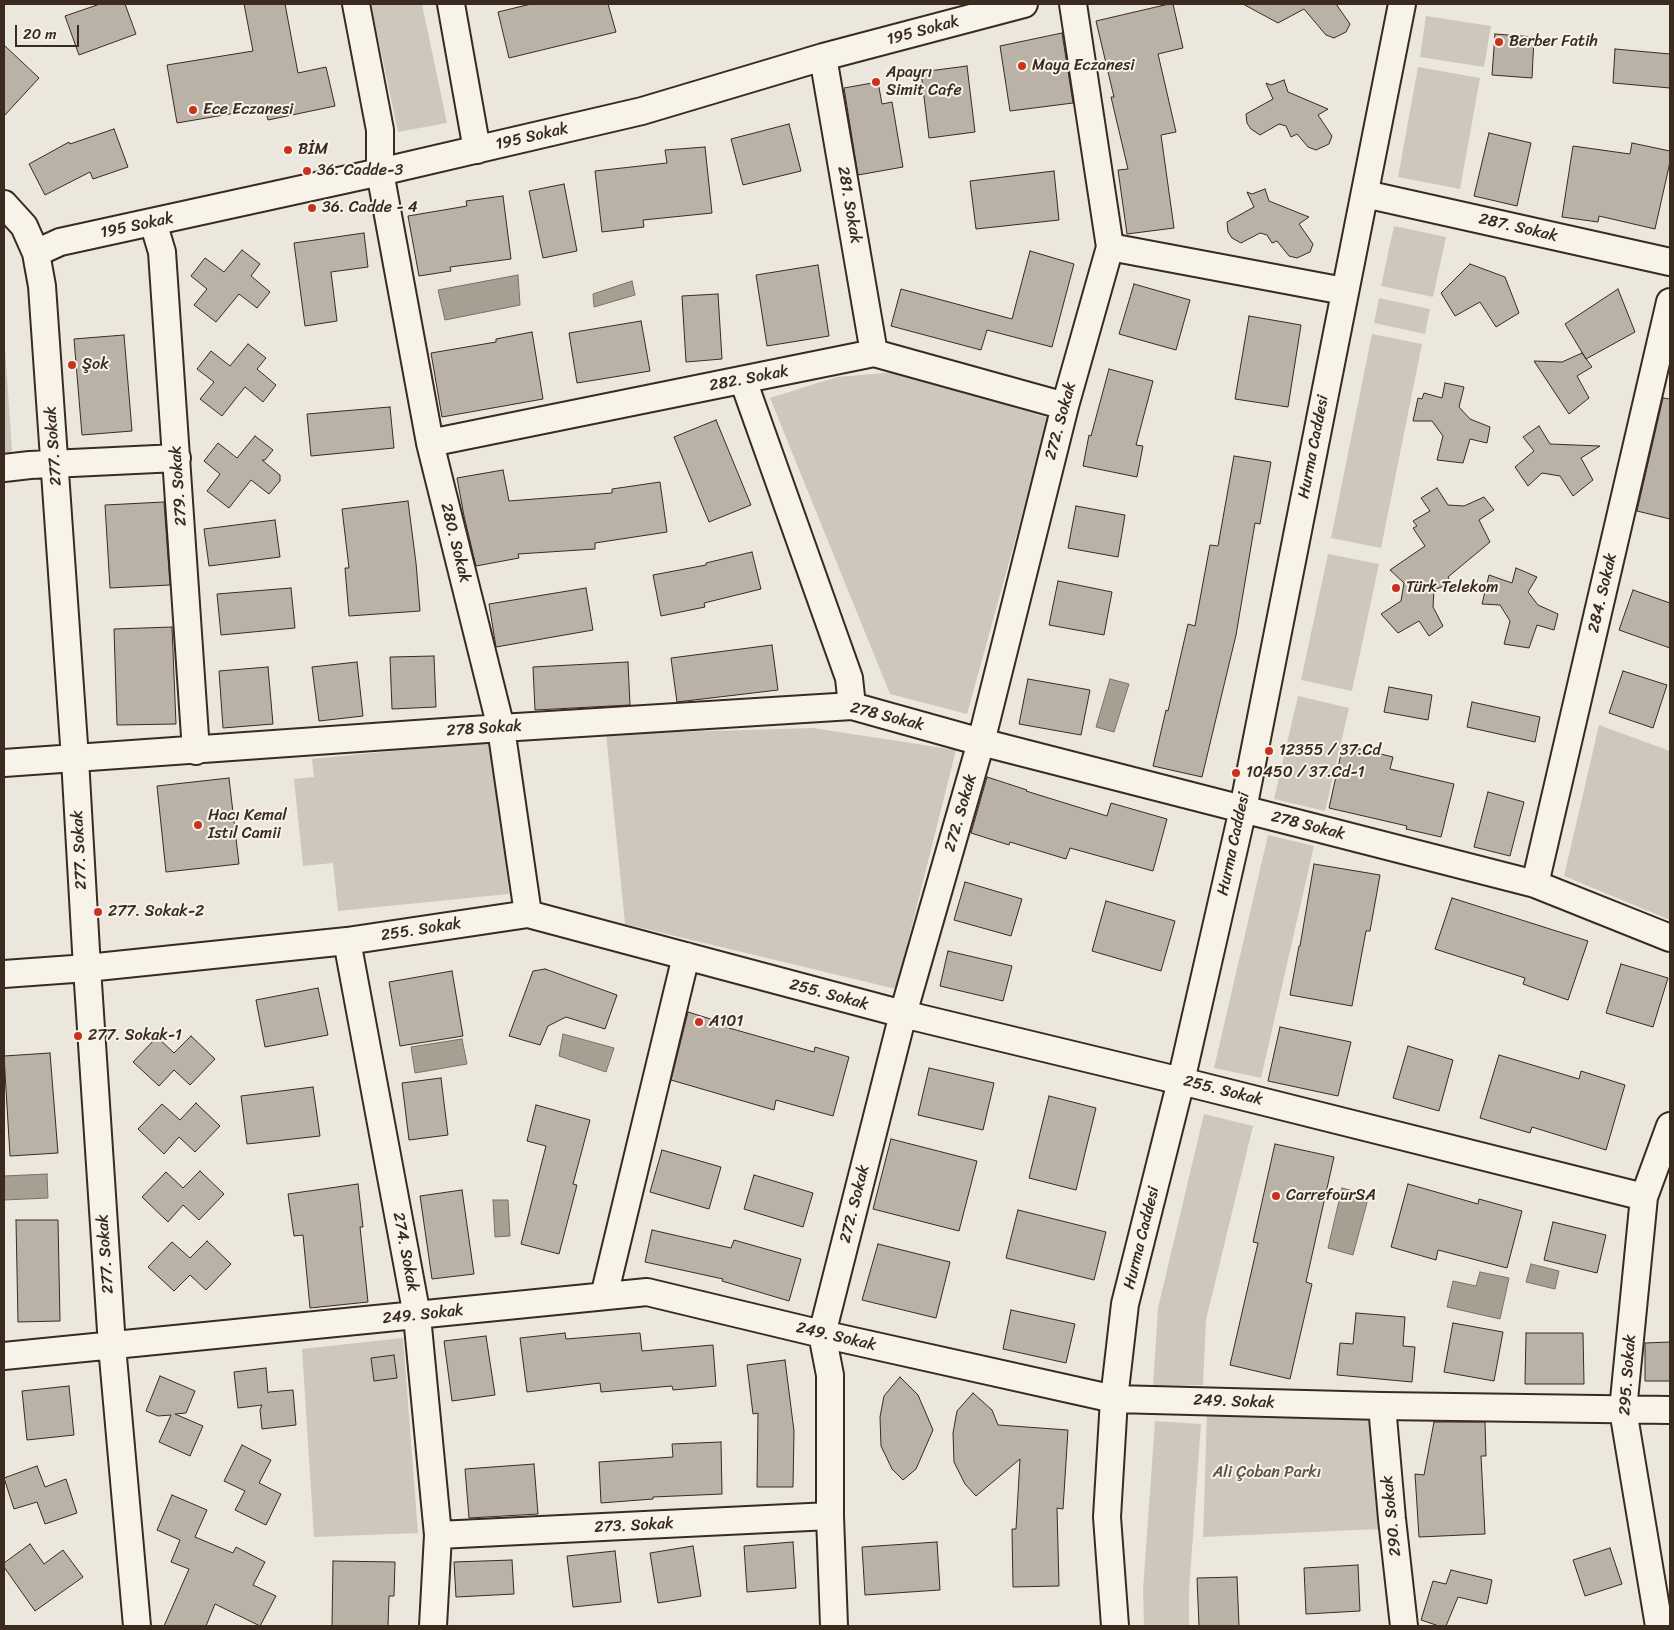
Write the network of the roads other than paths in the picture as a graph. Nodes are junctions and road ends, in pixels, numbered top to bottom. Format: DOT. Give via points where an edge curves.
graph roads {
  1 [pos="356,4"];
  2 [pos="451,4"];
  3 [pos="1024,4"];
  4 [pos="1074,4"];
  5 [pos="1402,4"];
  6 [pos="965,11"];
  7 [pos="824,57"];
  8 [pos="477,150"];
  9 [pos="380,172"];
  10 [pos="1365,194"];
  11 [pos="4,204"];
  12 [pos="153,222"];
  13 [pos="1110,247"];
  14 [pos="36,253"];
  15 [pos="1670,262"];
  16 [pos="1344,291"];
  17 [pos="1670,302"];
  18 [pos="874,353"];
  19 [pos="743,380"];
  20 [pos="1660,398"];
  21 [pos="1065,406"];
  22 [pos="430,443"];
  23 [pos="177,458"];
  24 [pos="55,464"];
  25 [pos="4,468"];
  26 [pos="852,706"];
  27 [pos="501,728"];
  28 [pos="981,742"];
  29 [pos="196,751"];
  30 [pos="75,759"];
  31 [pos="4,764"];
  32 [pos="1243,809"];
  33 [pos="1535,884"];
  34 [pos="528,914"];
  35 [pos="1670,938"];
  36 [pos="346,941"];
  37 [pos="686,956"];
  38 [pos="87,968"];
  39 [pos="4,974"];
  40 [pos="903,1014"];
  41 [pos="1181,1081"];
  42 [pos="1670,1126"];
  43 [pos="1644,1197"];
  44 [pos="604,1296"];
  45 [pos="417,1316"];
  46 [pos="822,1334"];
  47 [pos="112,1346"];
  48 [pos="4,1356"];
  49 [pos="1114,1399"];
  50 [pos="1382,1406"];
  51 [pos="1623,1410"];
  52 [pos="1670,1410"];
  53 [pos="830,1516"];
  54 [pos="438,1535"];
  55 [pos="137,1626"];
  56 [pos="433,1626"];
  57 [pos="834,1626"];
  58 [pos="1115,1626"];
  59 [pos="1404,1626"];
  60 [pos="1659,1626"];
  1 -- 9 [label="street, 280. Sokak" via="380,130"];
  2 -- 8 [label="street"];
  3 -- 6 [label="street, 195 Sokak"];
  4 -- 13 [label="street, 272. Sokak"];
  5 -- 10 [label="street, Hurma Caddesi"];
  6 -- 7 [label="street, 195 Sokak"];
  7 -- 8 [label="street, 195 Sokak" via="642,111"];
  7 -- 18 [label="street, 281. Sokak"];
  8 -- 9 [label="street, 195 Sokak"];
  9 -- 12 [label="street, 195 Sokak"];
  9 -- 22 [label="street, 280. Sokak"];
  10 -- 15 [label="street, 287. Sokak"];
  10 -- 16 [label="street, Hurma Caddesi"];
  11 -- 14 [label="street, 277. Sokak" via="24,226"];
  12 -- 14 [label="street, 195 Sokak" via="60,242"];
  12 -- 23 [label="street, 279. Sokak" via="162,252"];
  13 -- 16 [label="street"];
  13 -- 21 [label="street, 272. Sokak"];
  14 -- 24 [label="street, 277. Sokak" via="42,286"];
  16 -- 32 [label="street, Hurma Caddesi"];
  17 -- 20 [label="street, 284. Sokak"];
  18 -- 19 [label="street, 282. Sokak"];
  18 -- 21 [label="street, 282. Sokak"];
  19 -- 22 [label="street, 282. Sokak"];
  19 -- 26 [label="street" via="849,678"];
  20 -- 33 [label="street, 284. Sokak"];
  21 -- 28 [label="street, 272. Sokak"];
  22 -- 27 [label="street, 280. Sokak"];
  23 -- 24 [label="street"];
  23 -- 29 [label="street, 279. Sokak"];
  24 -- 25 [label="street"];
  24 -- 30 [label="street, 277. Sokak"];
  26 -- 27 [label="street, 278 Sokak"];
  26 -- 28 [label="street, 278 Sokak"];
  27 -- 29 [label="street, 278 Sokak"];
  27 -- 34 [label="street, 280. Sokak"];
  28 -- 32 [label="street, 278 Sokak"];
  28 -- 40 [label="street, 272. Sokak"];
  29 -- 30 [label="street, 278 Sokak"];
  30 -- 31 [label="street, 278 Sokak"];
  30 -- 38 [label="street, 277. Sokak"];
  32 -- 33 [label="street, 278 Sokak"];
  32 -- 41 [label="street, Hurma Caddesi"];
  33 -- 35 [label="street, 278 Sokak"];
  34 -- 36 [label="street, 255. Sokak"];
  34 -- 37 [label="street, 255. Sokak"];
  36 -- 38 [label="street, 255. Sokak"];
  36 -- 45 [label="street, 274. Sokak"];
  37 -- 40 [label="street, 255. Sokak"];
  37 -- 44 [label="street"];
  38 -- 39 [label="street, 255. Sokak"];
  38 -- 47 [label="street, 277. Sokak"];
  40 -- 41 [label="street, 255. Sokak"];
  40 -- 46 [label="street, 272. Sokak"];
  41 -- 43 [label="street, 255. Sokak"];
  41 -- 49 [label="street, Hurma Caddesi" via="1125,1304"];
  42 -- 43 [label="street, 295. Sokak"];
  43 -- 51 [label="street, 295. Sokak"];
  44 -- 45 [label="street, 249. Sokak"];
  44 -- 46 [label="street, 249. Sokak" via="647,1292"];
  45 -- 47 [label="street, 249. Sokak"];
  45 -- 54 [label="street, 274. Sokak"];
  46 -- 49 [label="street, 249. Sokak"];
  46 -- 53 [label="street, 272. Sokak" via="830,1375"];
  47 -- 48 [label="street, 249. Sokak"];
  47 -- 55 [label="street, 277. Sokak"];
  49 -- 50 [label="street, 249. Sokak"];
  49 -- 58 [label="street, Hurma Caddesi" via="1107,1517"];
  50 -- 51 [label="street, 249. Sokak"];
  50 -- 59 [label="street, 290. Sokak"];
  51 -- 52 [label="street, 249. Sokak"];
  51 -- 60 [label="street, 295. Sokak"];
  53 -- 54 [label="street, 273. Sokak"];
  53 -- 57 [label="street, 272. Sokak"];
  54 -- 56 [label="street, 274. Sokak"];
}
